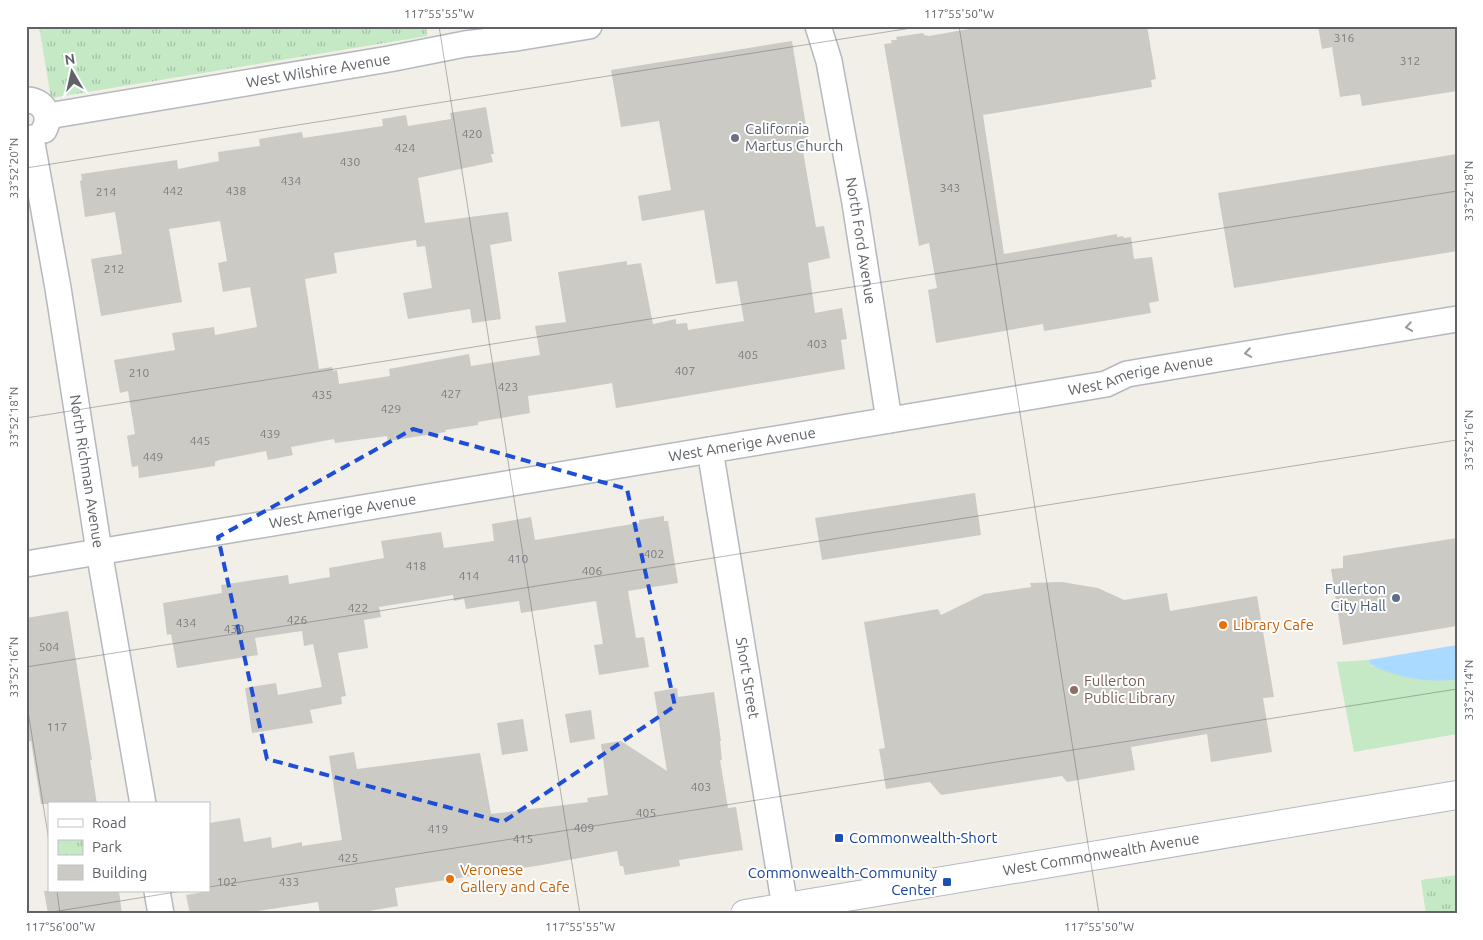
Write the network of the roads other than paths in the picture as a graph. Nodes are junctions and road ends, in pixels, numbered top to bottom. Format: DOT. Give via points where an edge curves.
graph roads {
  1 [pos="589,26"];
  2 [pos="818,26"];
  3 [pos="831,26"];
  4 [pos="829,61"];
  5 [pos="27,96"];
  6 [pos="48,116"];
  7 [pos="29,138"];
  8 [pos="1457,319"];
  9 [pos="889,420"];
  10 [pos="710,450"];
  11 [pos="99,551"];
  12 [pos="26,564"];
  13 [pos="1457,795"];
  14 [pos="143,802"];
  15 [pos="157,892"];
  16 [pos="786,907"];
  17 [pos="161,914"];
  18 [pos="745,914"];
  1 -- 6 [label="street, West Wilshire Avenue" via="465,44"];
  2 -- 4 [label="street, North Ford Avenue"];
  3 -- 4 [label="street, North Ford Avenue"];
  4 -- 9 [label="street, North Ford Avenue"];
  5 -- 6 [label="street" via="42,106"];
  6 -- 7 [label="street" via="42,133"];
  7 -- 11 [label="street, North Richman Avenue" via="58,288"];
  8 -- 9 [label="street, West Amerige Avenue, one-way" via="1127,374 1106,384"];
  9 -- 10 [label="street, West Amerige Avenue"];
  10 -- 11 [label="street, West Amerige Avenue"];
  10 -- 16 [label="street, Short Street"];
  11 -- 12 [label="street, West Amerige Avenue"];
  11 -- 14 [label="street, North Richman Avenue"];
  13 -- 16 [label="main road, West Commonwealth Avenue"];
  15 -- 17 [label="street"];
  16 -- 18 [label="main road, West Commonwealth Avenue"];
}
